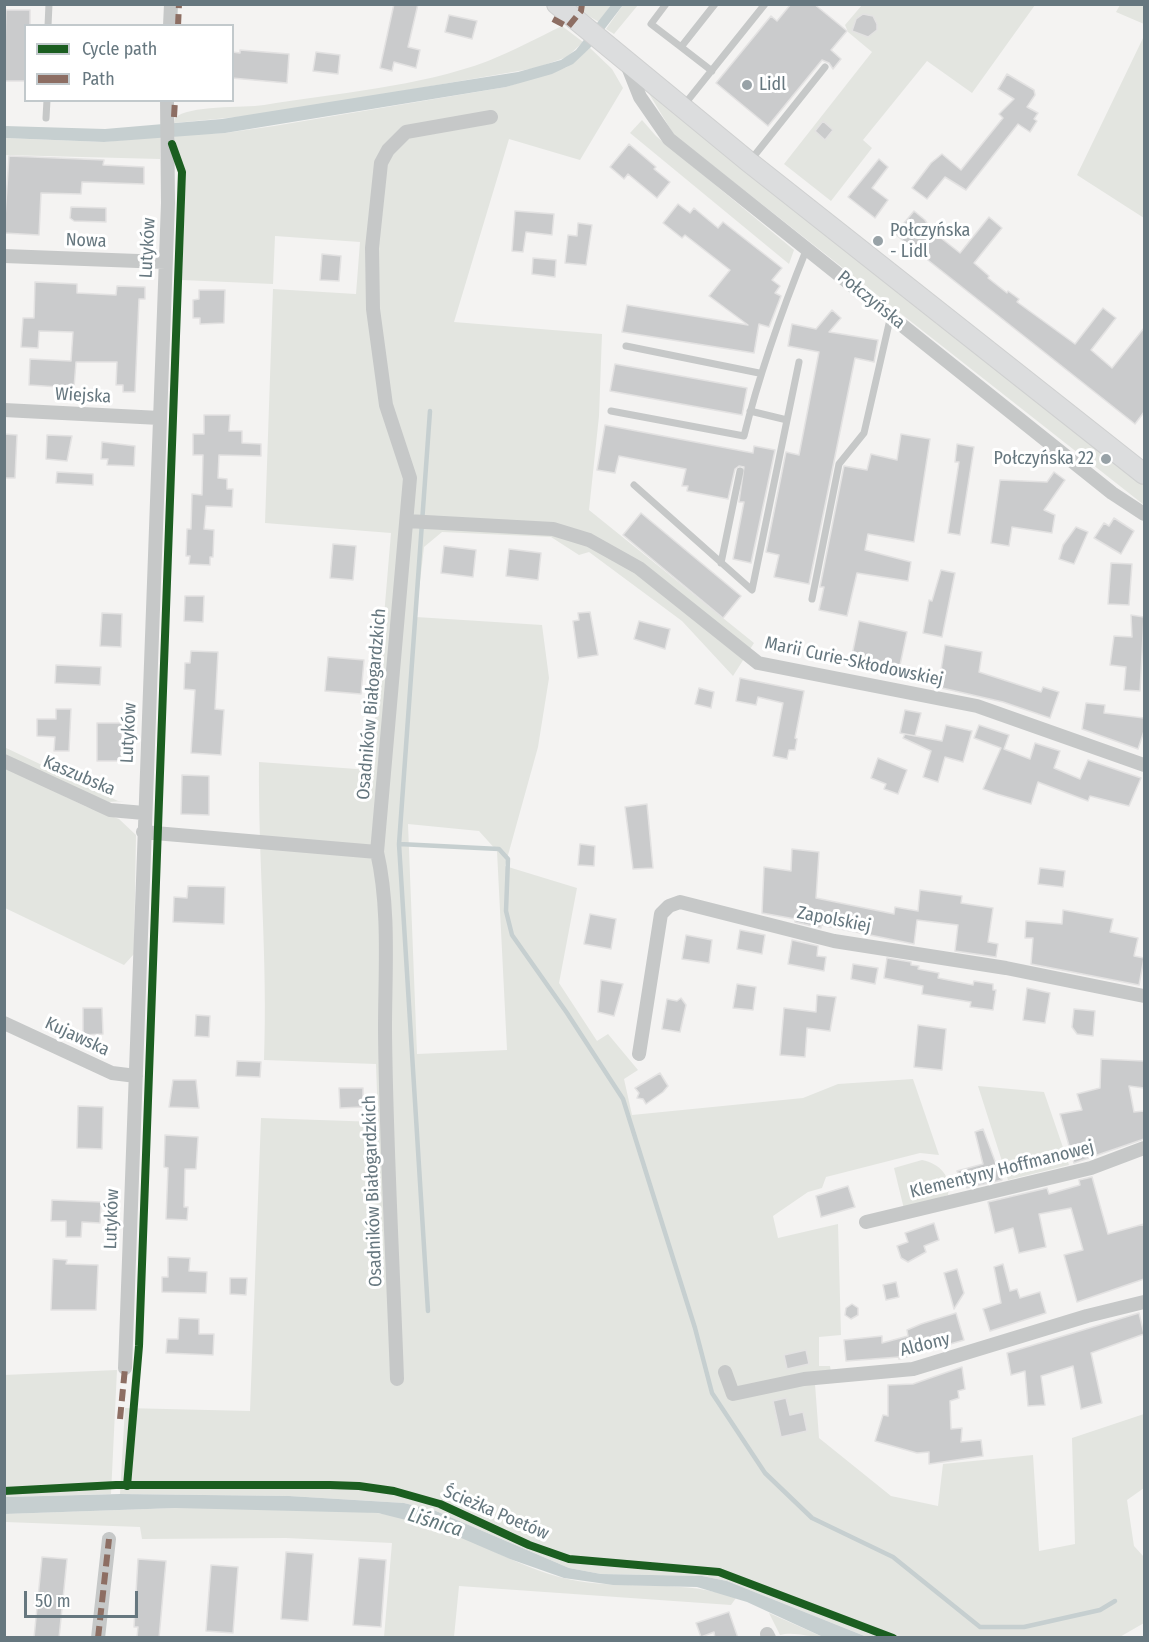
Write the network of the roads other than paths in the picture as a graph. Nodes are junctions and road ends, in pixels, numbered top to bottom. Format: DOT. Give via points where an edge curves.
graph roads {
  1 [pos="49,4"];
  2 [pos="171,4"];
  3 [pos="557,4"];
  4 [pos="666,4"];
  5 [pos="715,4"];
  6 [pos="765,4"];
  7 [pos="48,24"];
  8 [pos="170,24"];
  9 [pos="681,47"];
  10 [pos="626,62"];
  11 [pos="825,67"];
  12 [pos="712,71"];
  13 [pos="47,102"];
  14 [pos="167,102"];
  15 [pos="682,107"];
  16 [pos="491,117"];
  17 [pos="46,118"];
  18 [pos="750,162"];
  19 [pos="807,248"];
  20 [pos="4,256"];
  21 [pos="165,262"];
  22 [pos="891,315"];
  23 [pos="626,346"];
  24 [pos="799,362"];
  25 [pos="759,373"];
  26 [pos="4,410"];
  27 [pos="611,411"];
  28 [pos="750,411"];
  29 [pos="160,418"];
  30 [pos="787,420"];
  31 [pos="740,471"];
  32 [pos="1144,474"];
  33 [pos="634,484"];
  34 [pos="1144,514"];
  35 [pos="417,522"];
  36 [pos="721,563"];
  37 [pos="812,599"];
  38 [pos="4,761"];
  39 [pos="1144,765"];
  40 [pos="144,813"];
  41 [pos="143,832"];
  42 [pos="377,852"];
  43 [pos="1144,996"];
  44 [pos="4,1023"];
  45 [pos="639,1054"];
  46 [pos="136,1076"];
  47 [pos="1144,1148"];
  48 [pos="866,1222"];
  49 [pos="1144,1302"];
  50 [pos="125,1368"];
  51 [pos="725,1372"];
  52 [pos="397,1379"];
  53 [pos="109,1539"];
  54 [pos="98,1638"];
  1 -- 7 [label="lane"];
  2 -- 8 [label="street"];
  3 -- 10 [label="street, Połczyńska"];
  4 -- 9 [label="lane" via="651,24"];
  5 -- 9 [label="lane"];
  6 -- 12 [label="lane"];
  9 -- 12 [label="lane"];
  10 -- 15 [label="street, Połczyńska"];
  10 -- 19 [label="street, Połczyńska" via="640,97 669,138"];
  11 -- 18 [label="lane"];
  12 -- 15 [label="lane"];
  13 -- 17 [label="lane"];
  14 -- 21 [label="street, Lutyków"];
  15 -- 18 [label="street, Połczyńska"];
  16 -- 35 [label="street, Osadników Białogardzkich" via="406,132 387,150 381,163 372,248 373,309 387,405 410,478"];
  18 -- 32 [label="street, Połczyńska"];
  19 -- 22 [label="street, Połczyńska"];
  19 -- 25 [label="lane"];
  20 -- 21 [label="street, Nowa"];
  21 -- 29 [label="street, Lutyków"];
  22 -- 34 [label="street, Połczyńska" via="1112,493"];
  22 -- 37 [label="lane" via="864,433 839,464"];
  23 -- 25 [label="lane"];
  24 -- 30 [label="lane"];
  25 -- 28 [label="lane"];
  26 -- 29 [label="street, Wiejska"];
  27 -- 28 [label="lane" via="744,436"];
  28 -- 30 [label="lane"];
  29 -- 40 [label="street, Lutyków"];
  30 -- 36 [label="lane" via="752,590"];
  31 -- 36 [label="lane"];
  33 -- 36 [label="lane"];
  35 -- 39 [label="street, Marii Curie-Skłodowskiej" via="553,529 589,540 639,568 758,663 977,706"];
  35 -- 42 [label="street, Osadników Białogardzkich"];
  38 -- 40 [label="street, Kaszubska" via="110,810"];
  40 -- 41 [label="street, Lutyków"];
  41 -- 42 [label="street"];
  41 -- 46 [label="street, Lutyków"];
  42 -- 52 [label="street, Osadników Białogardzkich" via="386,969"];
  43 -- 45 [label="street, Zapolskiej" via="1006,968 834,941 680,902 661,915"];
  44 -- 46 [label="street, Kujawska" via="112,1073"];
  46 -- 50 [label="street, Lutyków"];
  47 -- 48 [label="street, Klementyny Hoffmanowej" via="1091,1168"];
  49 -- 51 [label="street, Aldony" via="912,1369 804,1379 733,1394"];
  53 -- 54 [label="street"];
}
